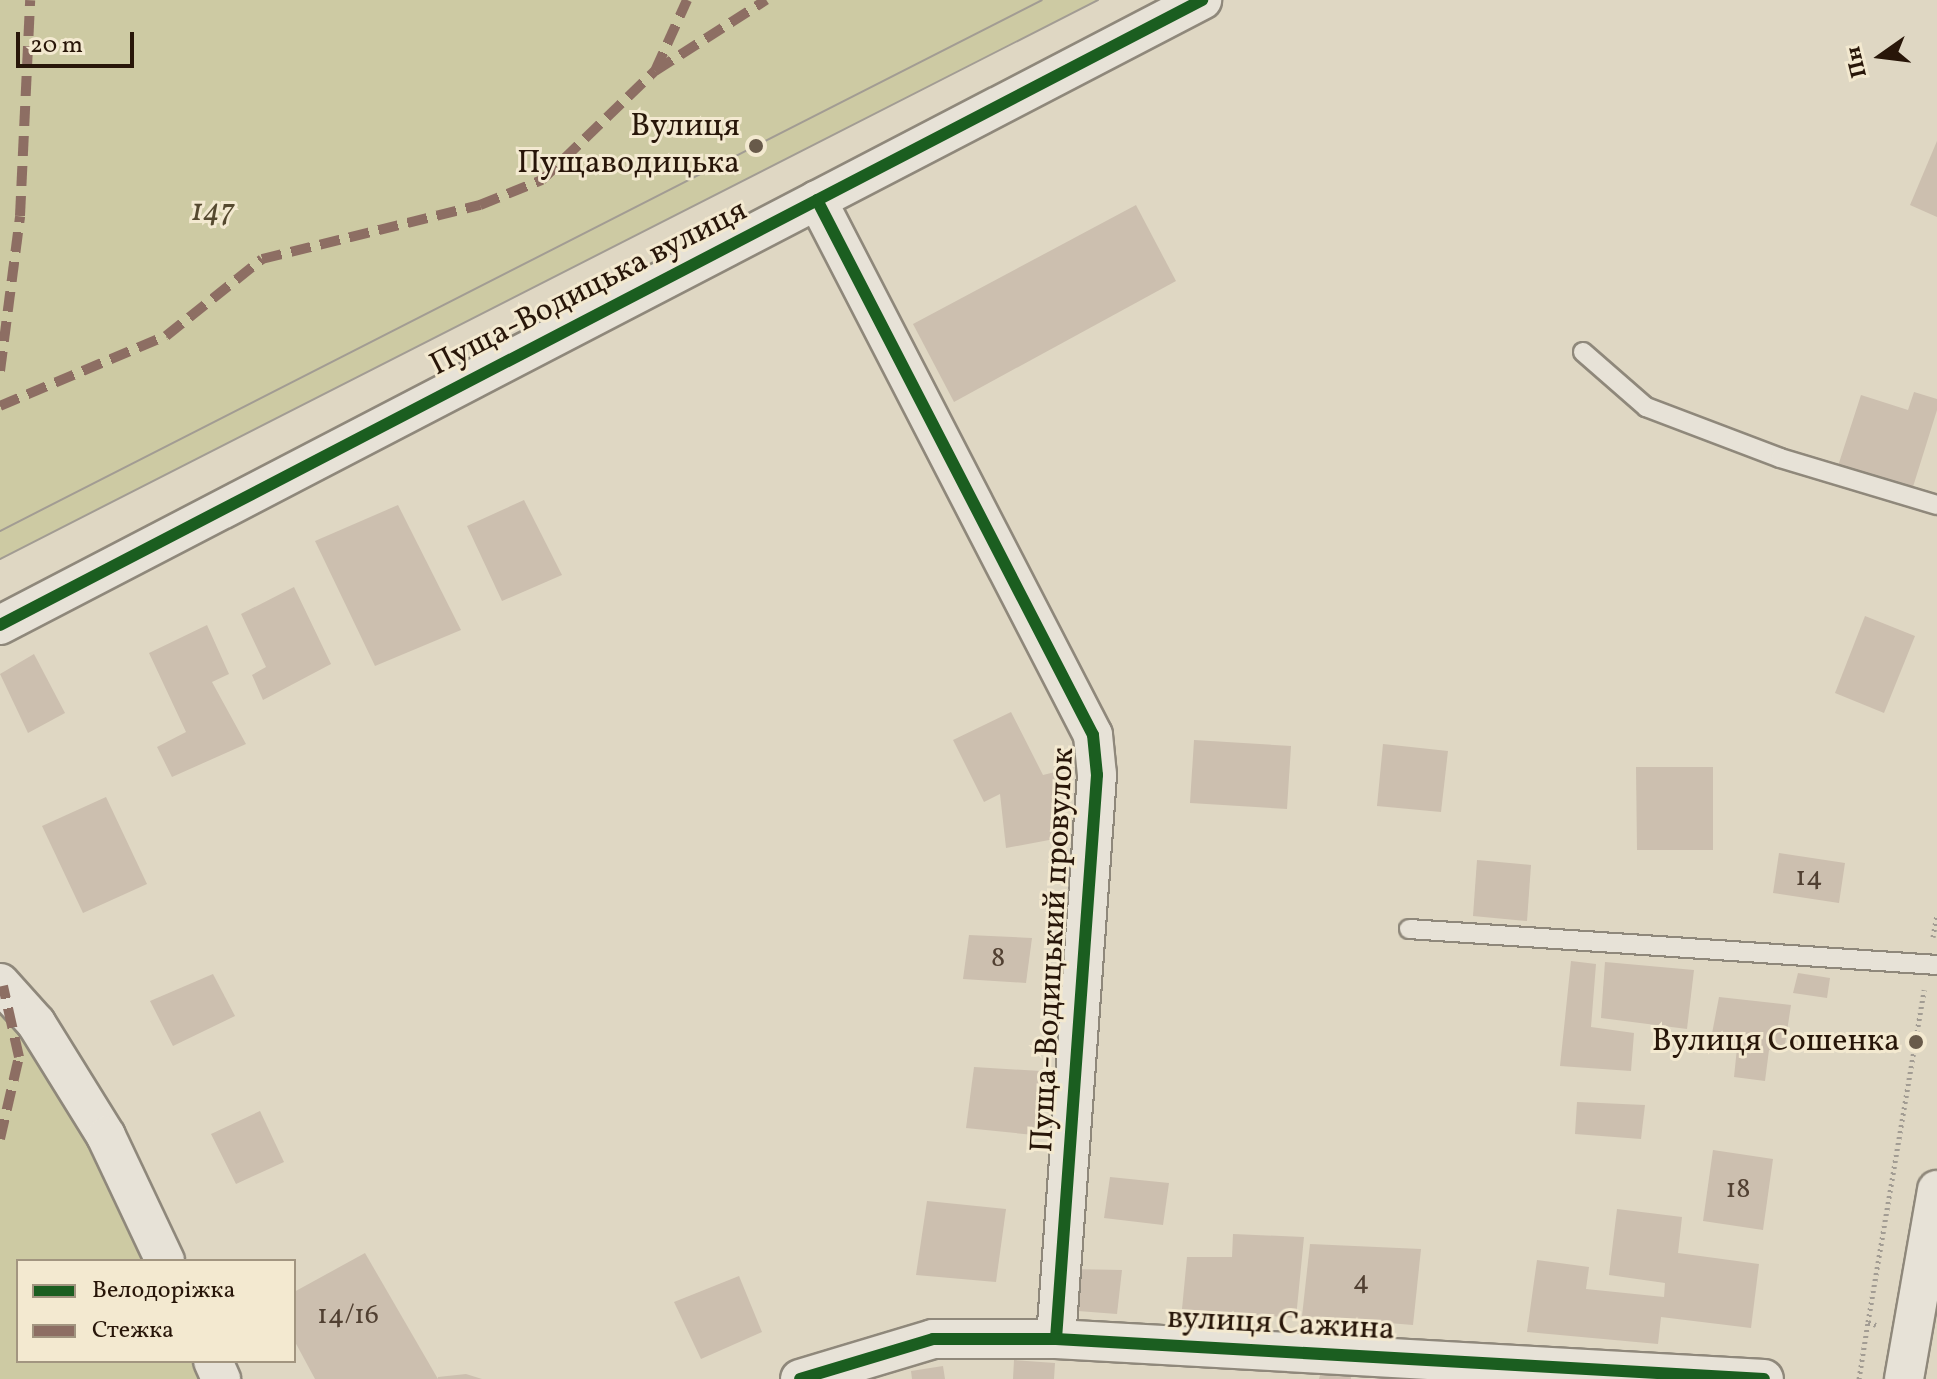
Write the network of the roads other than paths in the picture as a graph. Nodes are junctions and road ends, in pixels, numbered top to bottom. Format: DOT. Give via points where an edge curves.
graph roads {
  1 [pos="1202,0"];
  2 [pos="817,200"];
  3 [pos="1583,352"];
  4 [pos="1937,505"];
  5 [pos="0,625"];
  6 [pos="1409,929"];
  7 [pos="1932,965"];
  8 [pos="0,983"];
  9 [pos="1937,1190"];
  10 [pos="164,1259"];
  11 [pos="1056,1339"];
  12 [pos="800,1379"];
  13 [pos="1764,1379"];
  14 [pos="1904,1379"];
  1 -- 2 [label="street, Пуща-Водицька вулиця"];
  2 -- 5 [label="street, Пуща-Водицька вулиця"];
  2 -- 11 [label="street, Пуща-Водицький провулок" via="1093,735 1097,775"];
  3 -- 4 [label="lane" via="1646,407 1780,458"];
  6 -- 7 [label="lane"];
  8 -- 10 [label="street" via="36,1023 106,1136"];
  9 -- 14 [label="street"];
  11 -- 12 [label="street, вулиця Сажина" via="933,1339"];
  11 -- 13 [label="street, вулиця Сажина"];
}
